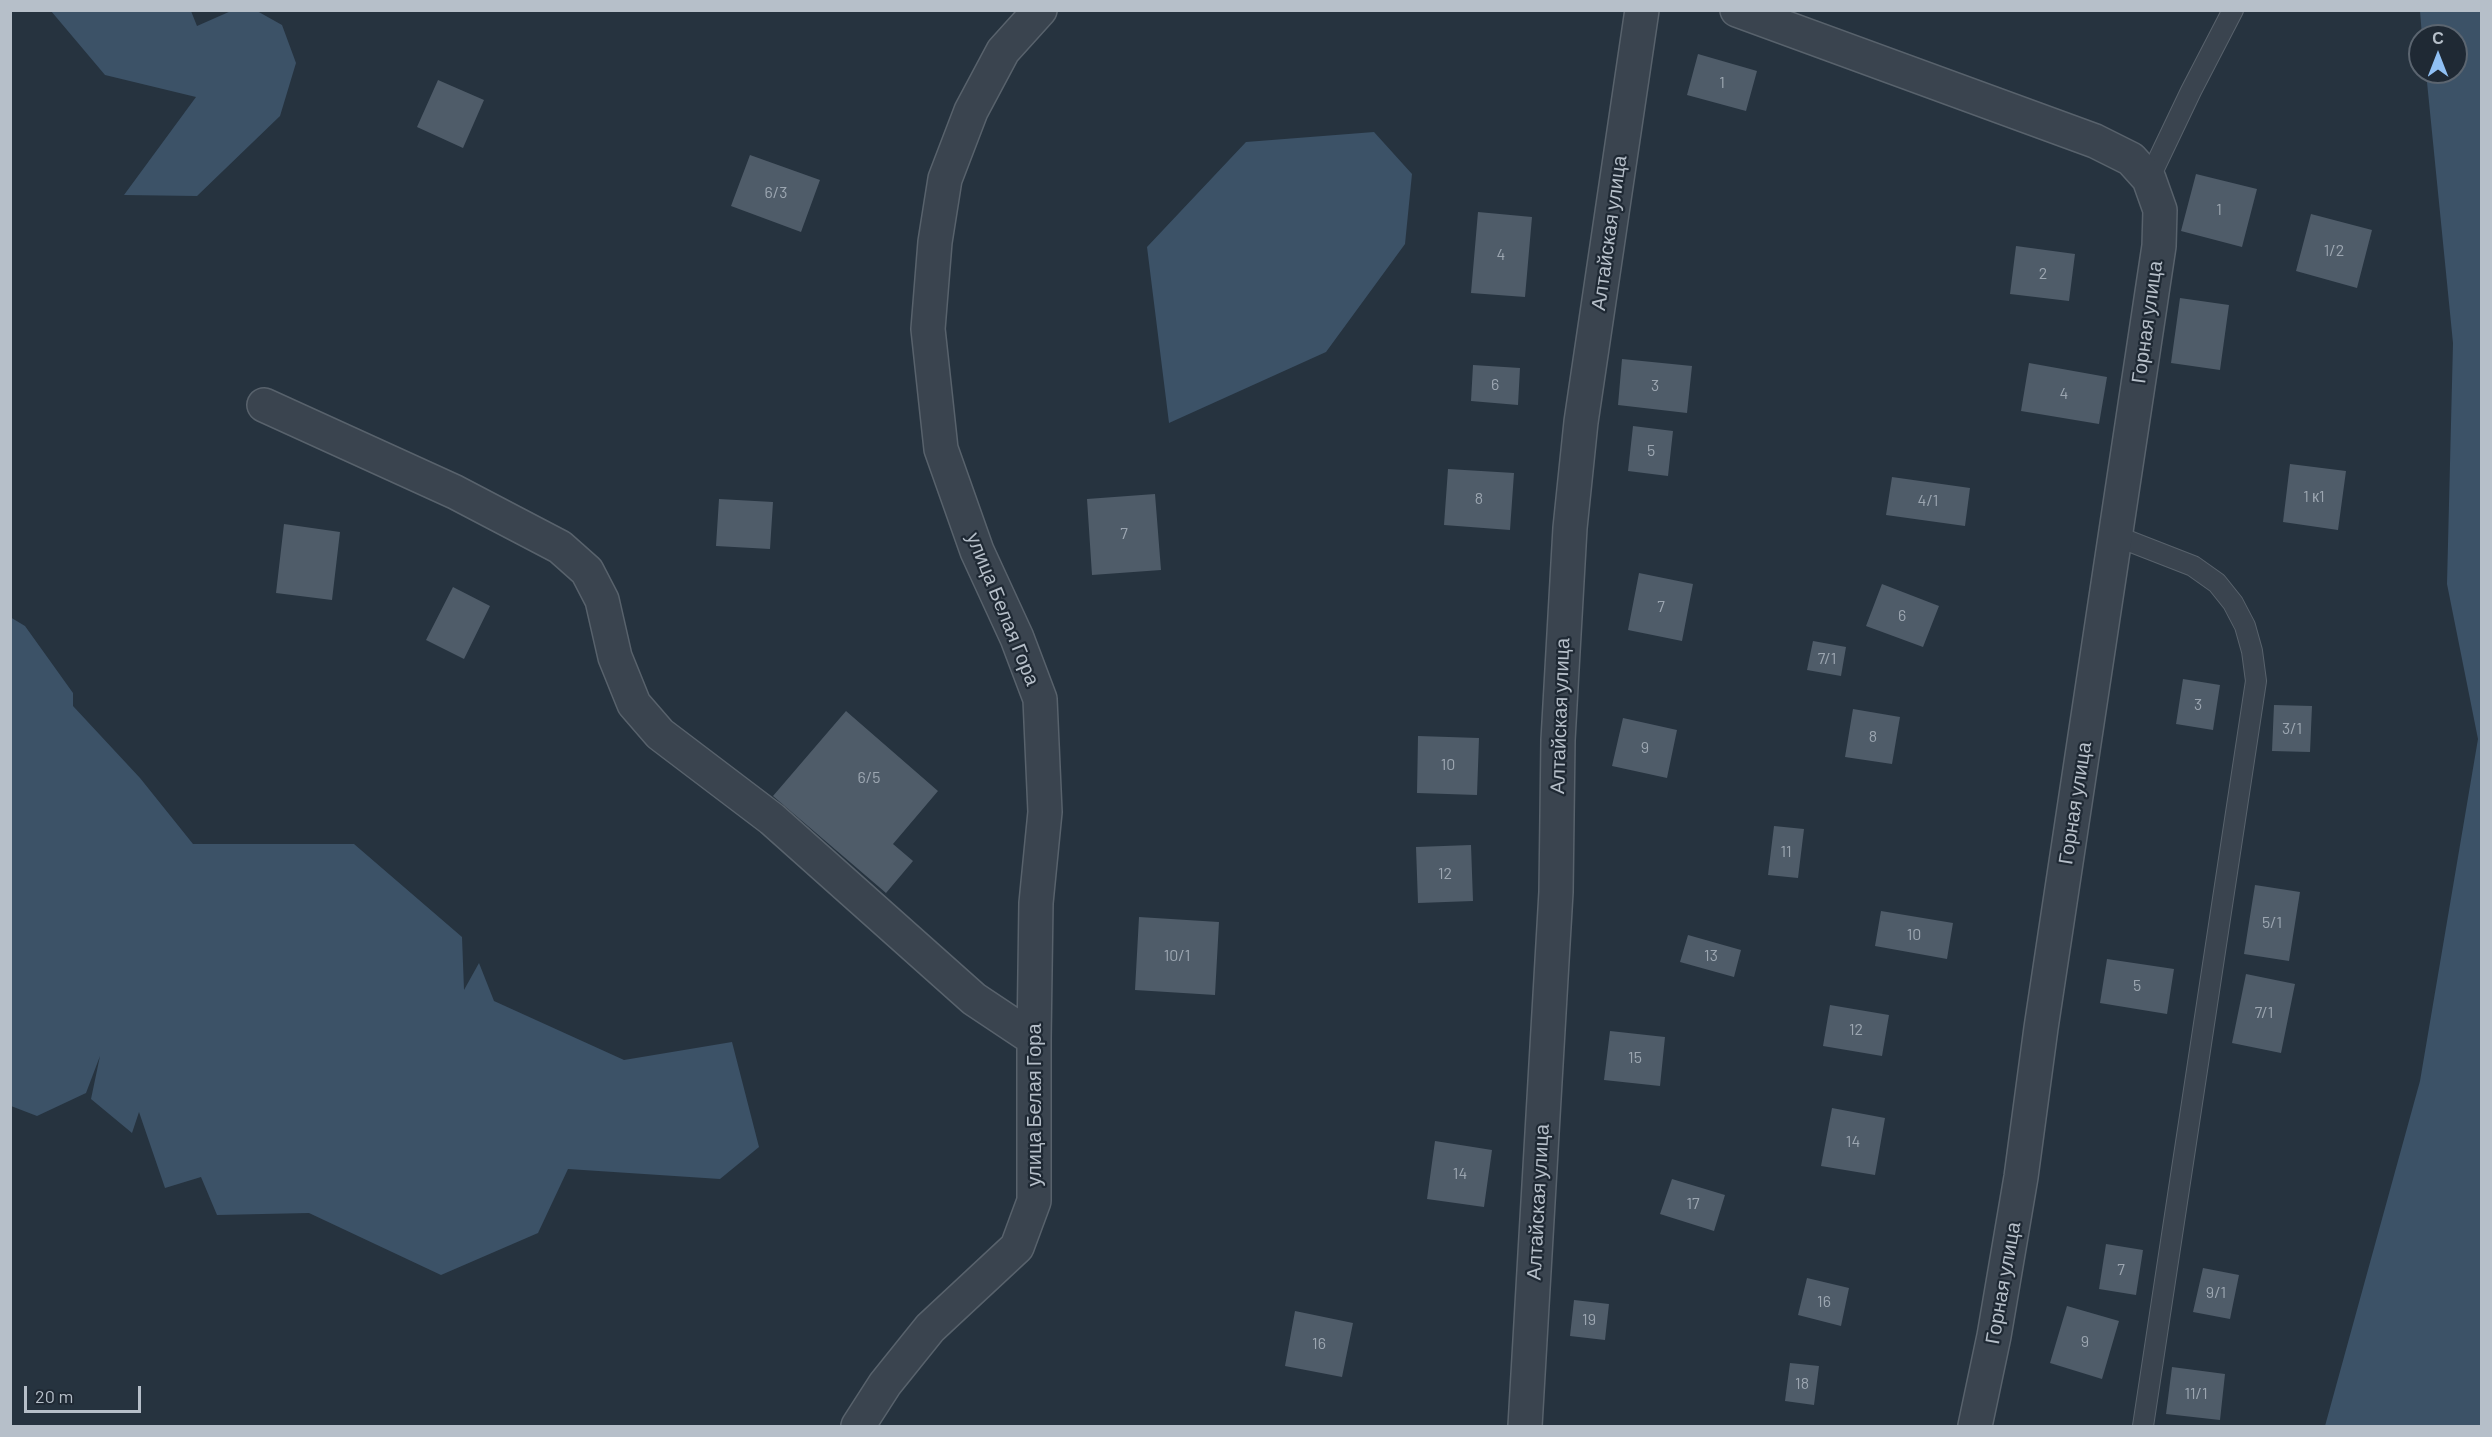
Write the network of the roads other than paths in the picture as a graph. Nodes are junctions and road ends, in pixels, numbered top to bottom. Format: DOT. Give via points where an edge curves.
graph roads {
  1 [pos="1040,10"];
  2 [pos="1642,10"];
  3 [pos="1737,10"];
  4 [pos="2233,10"];
  5 [pos="2149,179"];
  6 [pos="264,405"];
  7 [pos="2116,536"];
  8 [pos="1034,1039"];
  9 [pos="858,1426"];
  10 [pos="1525,1426"];
  11 [pos="1975,1426"];
  12 [pos="2143,1426"];
  1 -- 8 [label="street, улица Белая Гора" via="1003,51 971,111 945,179 928,329 941,449 977,550 1040,699 1045,812 1036,903"];
  2 -- 10 [label="street, Алтайская улица" via="1581,422 1570,528 1558,740 1556,892"];
  3 -- 5 [label="street" via="2095,141 2131,159"];
  4 -- 5 [label="lane"];
  5 -- 7 [label="street, Горная улица" via="2160,210 2159,246"];
  6 -- 8 [label="street" via="455,492 560,547 586,571 597,590 615,657 634,704 660,734 772,819 974,999"];
  7 -- 11 [label="street, Горная улица" via="2021,1177"];
  7 -- 12 [label="lane" via="2193,566 2217,583 2234,603 2245,626 2256,681"];
  8 -- 9 [label="street, улица Белая Гора" via="1034,1201 1017,1247 930,1328 885,1384"];
}
